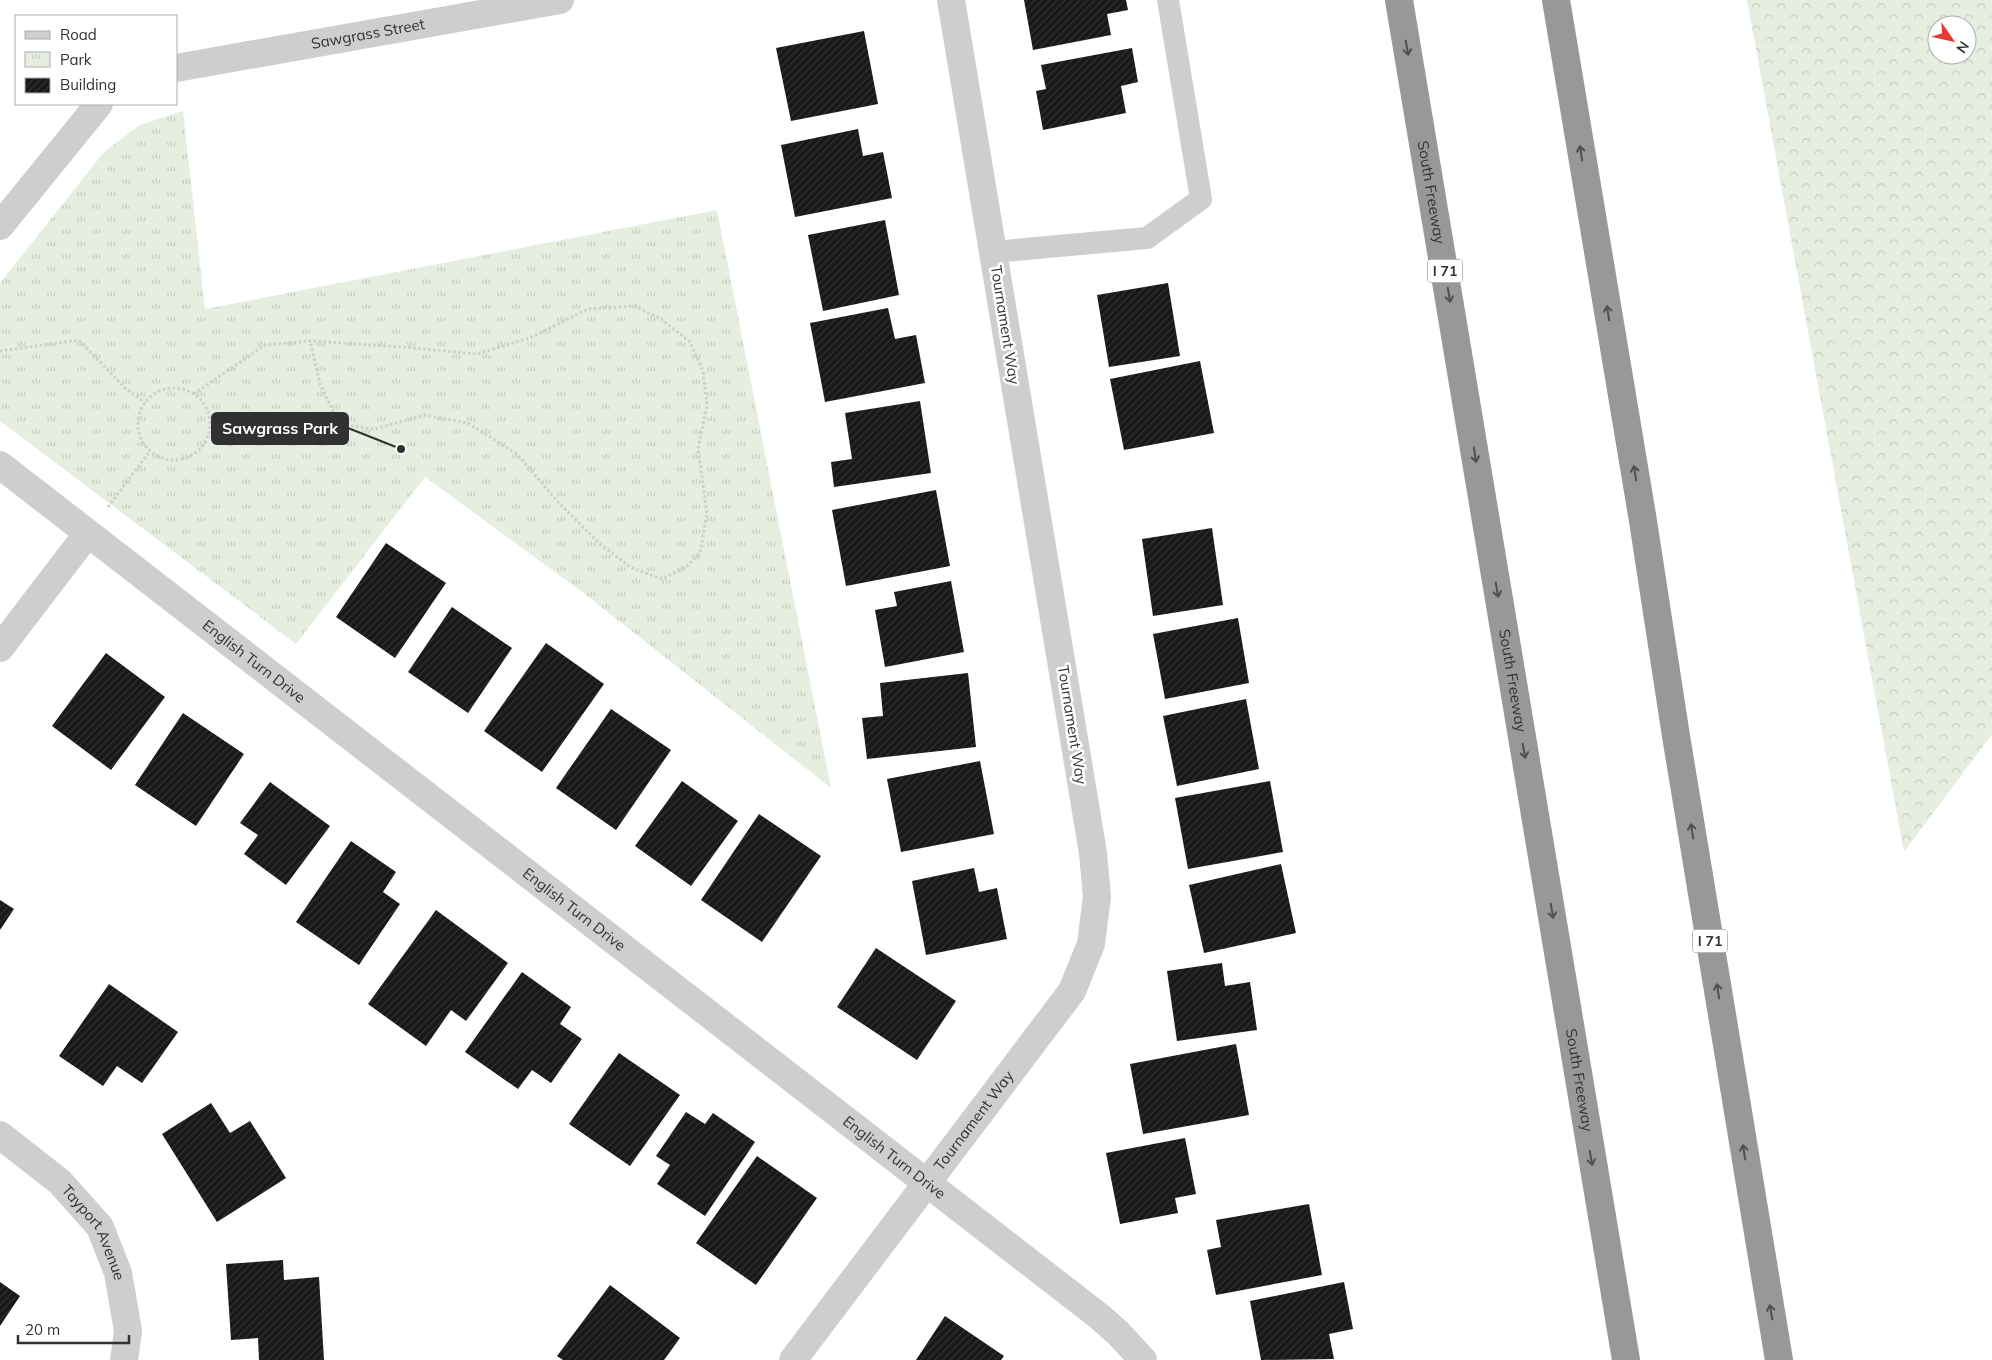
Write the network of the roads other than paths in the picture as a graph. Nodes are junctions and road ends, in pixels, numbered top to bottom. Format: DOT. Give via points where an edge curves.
graph roads {
  1 [pos="560,0"];
  2 [pos="951,0"];
  3 [pos="1168,0"];
  4 [pos="1399,0"];
  5 [pos="1556,0"];
  6 [pos="178,68"];
  7 [pos="98,105"];
  8 [pos="0,226"];
  9 [pos="993,252"];
  10 [pos="0,465"];
  11 [pos="88,533"];
  12 [pos="0,648"];
  13 [pos="0,1135"];
  14 [pos="927,1184"];
  15 [pos="124,1360"];
  16 [pos="793,1360"];
  17 [pos="1143,1360"];
  18 [pos="1626,1360"];
  19 [pos="1779,1360"];
  1 -- 6 [label="street, Sawgrass Street"];
  2 -- 9 [label="street, Tournament Way"];
  3 -- 9 [label="lane" via="1200,199 1147,238"];
  4 -- 18 [label="highway, South Freeway / I 71, one-way"];
  19 -- 5 [label="highway, I 71, one-way"];
  7 -- 8 [label="street"];
  9 -- 14 [label="street, Tournament Way" via="1093,853 1097,897 1091,944 1072,991"];
  10 -- 11 [label="street, English Turn Drive"];
  11 -- 12 [label="street"];
  11 -- 14 [label="street, English Turn Drive"];
  13 -- 15 [label="street, Tayport Avenue" via="60,1182 100,1227 118,1273 128,1331"];
  14 -- 16 [label="street, Tournament Way"];
  14 -- 17 [label="street, English Turn Drive" via="1100,1317"];
}
